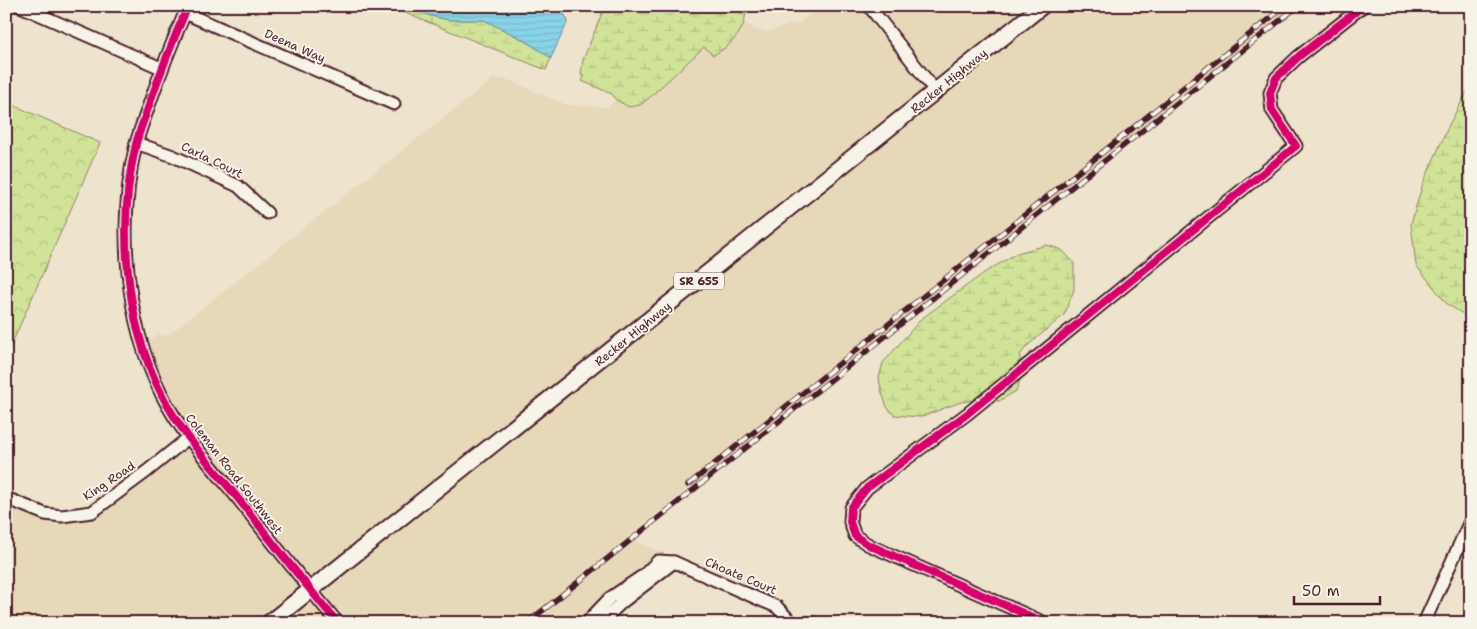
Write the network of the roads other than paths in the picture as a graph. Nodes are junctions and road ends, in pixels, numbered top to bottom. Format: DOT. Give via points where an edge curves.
graph roads {
  1 [pos="20,6"];
  2 [pos="869,6"];
  3 [pos="1042,6"];
  4 [pos="1363,6"];
  5 [pos="187,10"];
  6 [pos="161,68"];
  7 [pos="936,92"];
  8 [pos="394,104"];
  9 [pos="136,143"];
  10 [pos="268,214"];
  11 [pos="188,438"];
  12 [pos="6,498"];
  13 [pos="1471,520"];
  14 [pos="674,562"];
  15 [pos="310,591"];
  16 [pos="270,623"];
  17 [pos="338,623"];
  18 [pos="589,623"];
  19 [pos="600,623"];
  20 [pos="792,623"];
  21 [pos="808,623"];
  22 [pos="813,623"];
  23 [pos="1045,623"];
  24 [pos="1424,623"];
  1 -- 6 [label="street"];
  2 -- 7 [label="street"];
  3 -- 7 [label="main road, Recker Highway / SR 655"];
  4 -- 23 [label="street" via="1276,78 1270,93 1272,110 1296,146 966,414 867,488 851,508 850,522 855,536 869,545"];
  5 -- 6 [label="street, Coleman Road Southwest"];
  5 -- 8 [label="street, Deena Way"];
  6 -- 9 [label="street, Coleman Road Southwest"];
  7 -- 15 [label="main road, Recker Highway / SR 655"];
  9 -- 10 [label="street, Carla Court" via="238,186"];
  9 -- 11 [label="street, Coleman Road Southwest" via="128,188 126,234 136,320 153,377"];
  11 -- 12 [label="street, King Road" via="92,512 62,516 45,514"];
  11 -- 15 [label="street, Coleman Road Southwest"];
  13 -- 24 [label="street"];
  14 -- 18 [label="street" via="658,562 610,598"];
  14 -- 19 [label="street"];
  14 -- 20 [label="street, Choate Court" via="777,607"];
  15 -- 16 [label="main road, Recker Highway / SR 655"];
  15 -- 17 [label="street, Coleman Road Southwest"];
  21 -- 22 [label="street"];
}
